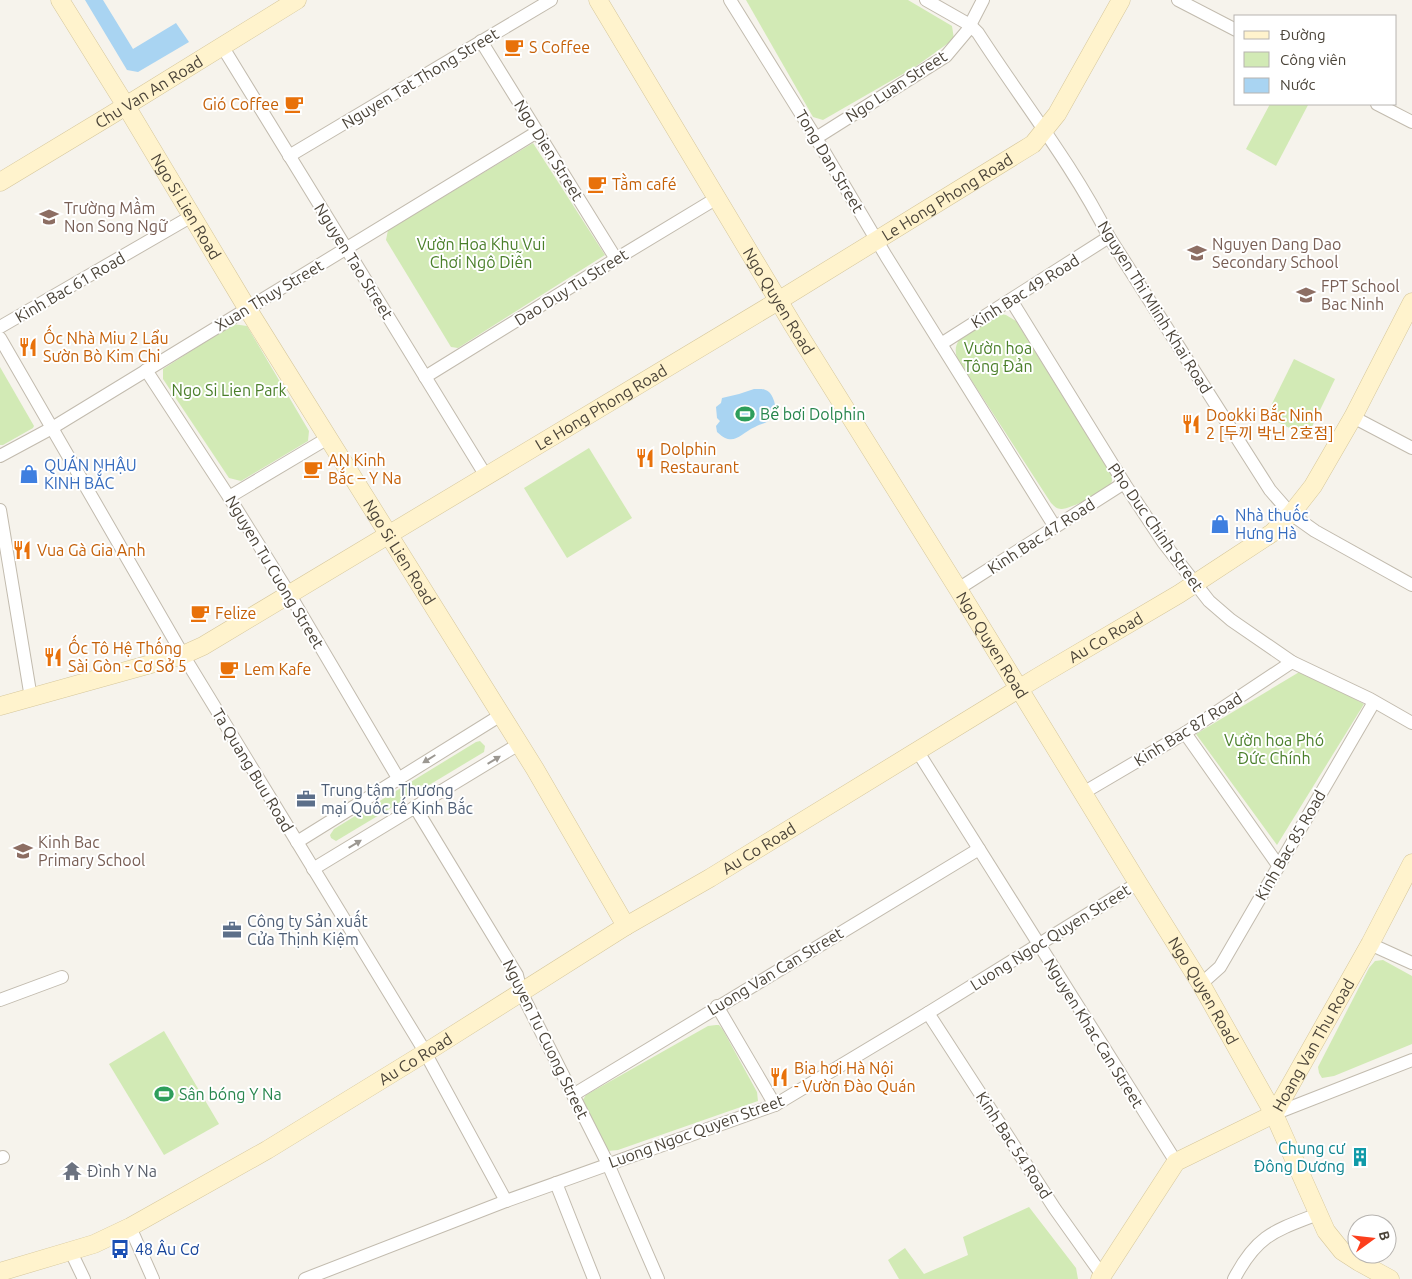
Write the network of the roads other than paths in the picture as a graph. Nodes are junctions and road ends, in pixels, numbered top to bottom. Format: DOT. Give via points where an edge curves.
graph roads {
  1 [pos="60,0"];
  2 [pos="297,0"];
  3 [pos="551,0"];
  4 [pos="598,0"];
  5 [pos="730,0"];
  6 [pos="926,0"];
  7 [pos="983,0"];
  8 [pos="1121,0"];
  9 [pos="1178,0"];
  10 [pos="970,25"];
  11 [pos="1234,29"];
  12 [pos="481,42"];
  13 [pos="222,46"];
  14 [pos="1378,105"];
  15 [pos="126,106"];
  16 [pos="1412,122"];
  17 [pos="1045,130"];
  18 [pos="537,132"];
  19 [pos="816,138"];
  20 [pos="290,156"];
  21 [pos="0,182"];
  22 [pos="717,198"];
  23 [pos="192,216"];
  24 [pos="1109,237"];
  25 [pos="877,240"];
  26 [pos="346,248"];
  27 [pos="616,258"];
  28 [pos="1011,300"];
  29 [pos="778,301"];
  30 [pos="1412,302"];
  31 [pos="248,308"];
  32 [pos="0,327"];
  33 [pos="0,338"];
  34 [pos="941,344"];
  35 [pos="146,370"];
  36 [pos="425,377"];
  37 [pos="1352,417"];
  38 [pos="52,428"];
  39 [pos="328,438"];
  40 [pos="1412,448"];
  41 [pos="0,456"];
  42 [pos="486,476"];
  43 [pos="1124,483"];
  44 [pos="229,497"];
  45 [pos="0,510"];
  46 [pos="1292,514"];
  47 [pos="1055,527"];
  48 [pos="388,536"];
  49 [pos="1194,584"];
  50 [pos="1412,585"];
  51 [pos="958,589"];
  52 [pos="290,595"];
  53 [pos="183,655"];
  54 [pos="1292,662"];
  55 [pos="1019,689"];
  56 [pos="31,698"];
  57 [pos="1374,702"];
  58 [pos="0,706"];
  59 [pos="501,715"];
  60 [pos="1412,723"];
  61 [pos="1185,733"];
  62 [pos="519,744"];
  63 [pos="918,752"];
  64 [pos="398,778"];
  65 [pos="1083,793"];
  66 [pos="415,807"];
  67 [pos="297,842"];
  68 [pos="979,849"];
  69 [pos="1412,863"];
  70 [pos="1278,865"];
  71 [pos="313,869"];
  72 [pos="1138,884"];
  73 [pos="626,926"];
  74 [pos="1038,944"];
  75 [pos="1370,944"];
  76 [pos="1412,963"];
  77 [pos="62,977"];
  78 [pos="1201,984"];
  79 [pos="521,992"];
  80 [pos="0,1000"];
  81 [pos="718,1006"];
  82 [pos="928,1013"];
  83 [pos="425,1053"];
  84 [pos="1412,1060"];
  85 [pos="573,1094"];
  86 [pos="775,1105"];
  87 [pos="1274,1114"];
  88 [pos="1176,1162"];
  89 [pos="608,1164"];
  90 [pos="556,1183"];
  91 [pos="506,1201"];
  92 [pos="1318,1214"];
  93 [pos="130,1227"];
  94 [pos="71,1252"];
  95 [pos="0,1272"];
  96 [pos="1101,1277"];
  97 [pos="84,1279"];
  98 [pos="153,1279"];
  99 [pos="305,1279"];
  100 [pos="594,1279"];
  101 [pos="658,1279"];
  102 [pos="1234,1279"];
  103 [pos="1390,1279"];
  1 -- 15 [label="street, Ngo Si Lien Road"];
  2 -- 13 [label="street, Chu Van An Road"];
  3 -- 12 [label="street, Nguyen Tat Thong Street"];
  4 -- 22 [label="street, Ngo Quyen Road"];
  5 -- 19 [label="street, Tong Dan Street"];
  6 -- 10 [label="street, Nguyen Thi MIinh Khai Road"];
  7 -- 10 [label="street, Ngo Luan Street"];
  8 -- 17 [label="street, Le Hong Phong Road" via="1062,106"];
  9 -- 11 [label="street"];
  10 -- 17 [label="street, Nguyen Thi MIinh Khai Road"];
  10 -- 19 [label="street, Ngo Luan Street" via="942,59"];
  12 -- 18 [label="street, Ngo Dien Street"];
  12 -- 20 [label="street, Nguyen Tat Thong Street"];
  13 -- 15 [label="street, Chu Van An Road"];
  13 -- 20 [label="street, Nguyen Tao Street"];
  14 -- 16 [label="street"];
  15 -- 21 [label="street, Chu Van An Road"];
  15 -- 23 [label="street, Ngo Si Lien Road"];
  17 -- 24 [label="street, Nguyen Thi MIinh Khai Road"];
  17 -- 25 [label="street, Le Hong Phong Road" via="1033,144"];
  18 -- 26 [label="street, Xuan Thuy Street"];
  18 -- 27 [label="street, Ngo Dien Street"];
  19 -- 25 [label="street, Tong Dan Street"];
  20 -- 26 [label="street, Nguyen Tao Street"];
  22 -- 27 [label="street, Dao Duy Tu Street"];
  22 -- 29 [label="street, Ngo Quyen Road"];
  23 -- 31 [label="street, Ngo Si Lien Road"];
  23 -- 32 [label="street, Kinh Bac 61 Road"];
  24 -- 28 [label="street, Kinh Bac 49 Road"];
  24 -- 46 [label="street, Nguyen Thi MIinh Khai Road" via="1254,467"];
  25 -- 29 [label="street, Le Hong Phong Road"];
  25 -- 34 [label="street, Tong Dan Street"];
  26 -- 31 [label="street, Xuan Thuy Street"];
  26 -- 36 [label="street, Nguyen Tao Street"];
  27 -- 36 [label="street, Dao Duy Tu Street"];
  28 -- 34 [label="street, Kinh Bac 49 Road"];
  28 -- 43 [label="street, Pho Duc Chinh Street"];
  29 -- 42 [label="street, Le Hong Phong Road"];
  29 -- 51 [label="street, Ngo Quyen Road"];
  30 -- 37 [label="street, Au Co Road"];
  31 -- 35 [label="street, Xuan Thuy Street"];
  31 -- 39 [label="street, Ngo Si Lien Road"];
  33 -- 38 [label="street, Ta Quang Buu Road"];
  34 -- 47 [label="street, Tong Dan Street"];
  35 -- 38 [label="street, Xuan Thuy Street"];
  35 -- 44 [label="street, Nguyen Tu Cuong Street"];
  36 -- 42 [label="street, Nguyen Tao Street"];
  37 -- 40 [label="street"];
  37 -- 46 [label="street, Au Co Road" via="1313,486"];
  38 -- 41 [label="street, Xuan Thuy Street"];
  38 -- 53 [label="street, Ta Quang Buu Road"];
  39 -- 44 [label="street"];
  39 -- 48 [label="street, Ngo Si Lien Road"];
  42 -- 48 [label="street, Le Hong Phong Road"];
  43 -- 47 [label="street, Kinh Bac 47 Road"];
  43 -- 49 [label="street, Pho Duc Chinh Street"];
  44 -- 52 [label="street, Nguyen Tu Cuong Street"];
  45 -- 56 [label="street"];
  46 -- 49 [label="street, Au Co Road" via="1272,533"];
  46 -- 50 [label="street, Nguyen Thi MIinh Khai Road" via="1315,531"];
  47 -- 51 [label="street, Kinh Bac 47 Road"];
  48 -- 52 [label="street, Le Hong Phong Road"];
  48 -- 59 [label="street, Ngo Si Lien Road"];
  49 -- 54 [label="street, Pho Duc Chinh Street" via="1231,620"];
  49 -- 55 [label="street, Au Co Road"];
  51 -- 55 [label="street, Ngo Quyen Road"];
  52 -- 53 [label="street, Le Hong Phong Road"];
  52 -- 64 [label="street, Nguyen Tu Cuong Street"];
  53 -- 56 [label="street, Le Hong Phong Road"];
  53 -- 67 [label="street, Ta Quang Buu Road"];
  54 -- 57 [label="street, Pho Duc Chinh Street"];
  54 -- 61 [label="street, Kinh Bac 87 Road"];
  55 -- 63 [label="street, Au Co Road"];
  55 -- 65 [label="street, Ngo Quyen Road"];
  56 -- 58 [label="street, Le Hong Phong Road"];
  57 -- 60 [label="street, Pho Duc Chinh Street"];
  57 -- 70 [label="street, Kinh Bac 85 Road"];
  59 -- 62 [label="street, Ngo Si Lien Road"];
  59 -- 64 [label="street, one-way"];
  61 -- 65 [label="street, Kinh Bac 87 Road"];
  61 -- 70 [label="street"];
  66 -- 62 [label="street, one-way"];
  62 -- 73 [label="street, Ngo Si Lien Road"];
  63 -- 68 [label="street, Nguyen Khac Can Street"];
  63 -- 73 [label="street, Au Co Road"];
  64 -- 67 [label="street"];
  65 -- 72 [label="street, Ngo Quyen Road"];
  71 -- 66 [label="street, one-way"];
  66 -- 79 [label="street, Nguyen Tu Cuong Street" via="517,975"];
  67 -- 71 [label="street, Ta Quang Buu Road"];
  68 -- 74 [label="street, Nguyen Khac Can Street"];
  68 -- 81 [label="street, Luong Van Can Street"];
  69 -- 75 [label="street, Hoang Van Thu Road"];
  70 -- 78 [label="street, Kinh Bac 85 Road" via="1220,967"];
  71 -- 83 [label="street, Ta Quang Buu Road"];
  72 -- 74 [label="street, Luong Ngoc Quyen Street"];
  72 -- 78 [label="street, Ngo Quyen Road"];
  73 -- 79 [label="street, Au Co Road"];
  74 -- 82 [label="street, Luong Ngoc Quyen Street"];
  74 -- 88 [label="street, Nguyen Khac Can Street"];
  75 -- 76 [label="street"];
  75 -- 87 [label="street, Hoang Van Thu Road"];
  77 -- 80 [label="street"];
  78 -- 87 [label="street, Ngo Quyen Road"];
  79 -- 83 [label="street, Au Co Road"];
  79 -- 85 [label="street, Nguyen Tu Cuong Street"];
  81 -- 85 [label="street, Luong Van Can Street"];
  81 -- 86 [label="street"];
  82 -- 86 [label="street, Luong Ngoc Quyen Street"];
  82 -- 96 [label="street, Kinh Bac 54 Road"];
  83 -- 91 [label="street, Ta Quang Buu Road"];
  83 -- 93 [label="street, Au Co Road" via="267,1150"];
  84 -- 87 [label="street"];
  85 -- 89 [label="street, Nguyen Tu Cuong Street"];
  86 -- 89 [label="street, Luong Ngoc Quyen Street"];
  87 -- 88 [label="street, Hoang Van Thu Road"];
  87 -- 92 [label="street, Ngo Quyen Road"];
  88 -- 96 [label="street"];
  89 -- 90 [label="street, Luong Ngoc Quyen Street"];
  89 -- 101 [label="street, Nguyen Tu Cuong Street"];
  90 -- 91 [label="street, Luong Ngoc Quyen Street"];
  90 -- 100 [label="street"];
  91 -- 99 [label="street, Luong Ngoc Quyen Street"];
  92 -- 102 [label="street" via="1285,1227 1258,1243"];
  92 -- 103 [label="street, Ngo Quyen Road" via="1326,1231 1342,1251"];
  93 -- 94 [label="street, Au Co Road"];
  93 -- 98 [label="street"];
  94 -- 95 [label="street, Au Co Road"];
  94 -- 97 [label="street"];
}
